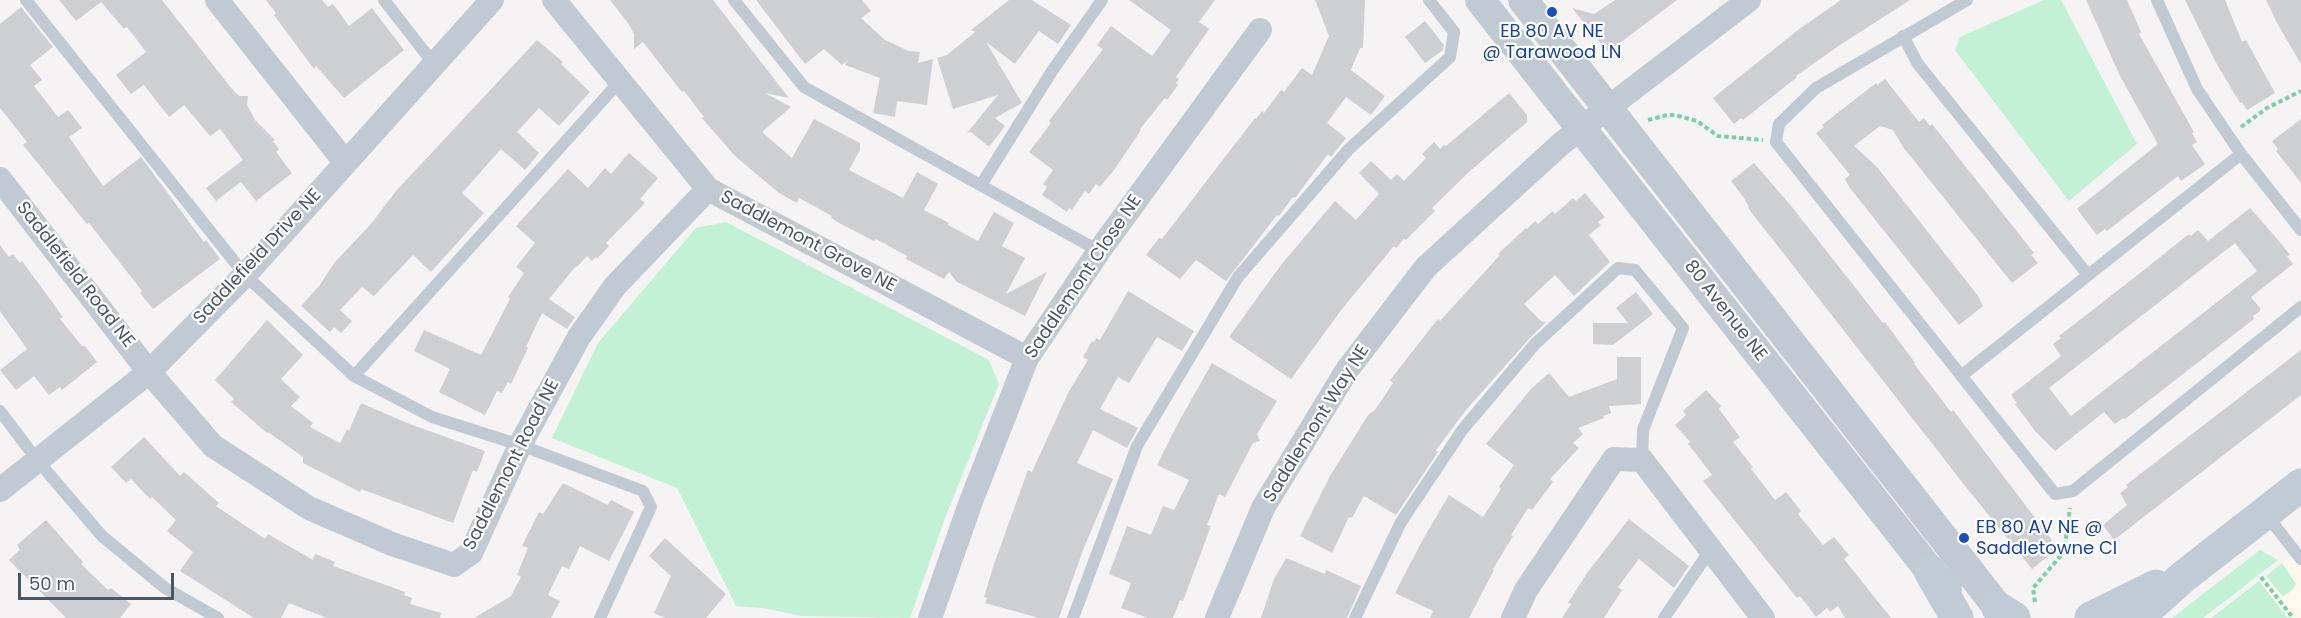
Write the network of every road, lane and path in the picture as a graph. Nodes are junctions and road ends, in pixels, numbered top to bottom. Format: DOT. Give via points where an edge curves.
graph roads {
  1 [pos="26,0"];
  2 [pos="217,0"];
  3 [pos="384,0"];
  4 [pos="492,0"];
  5 [pos="555,0"];
  6 [pos="734,0"];
  7 [pos="1102,0"];
  8 [pos="1430,0"];
  9 [pos="1480,0"];
  10 [pos="1523,0"];
  11 [pos="1749,0"];
  12 [pos="1967,0"];
  13 [pos="2157,0"];
  14 [pos="1260,30"];
  15 [pos="1903,36"];
  16 [pos="434,64"];
  17 [pos="620,81"];
  18 [pos="2301,91"];
  19 [pos="1608,108"];
  20 [pos="1645,121"];
  21 [pos="1582,128"];
  22 [pos="2228,136"];
  23 [pos="1776,142"];
  24 [pos="2241,154"];
  25 [pos="345,162"];
  26 [pos="0,179"];
  27 [pos="981,185"];
  28 [pos="708,189"];
  29 [pos="2301,230"];
  30 [pos="1099,251"];
  31 [pos="245,275"];
  32 [pos="2088,275"];
  33 [pos="2301,307"];
  34 [pos="1027,358"];
  35 [pos="149,372"];
  36 [pos="354,376"];
  37 [pos="1961,376"];
  38 [pos="0,411"];
  39 [pos="520,445"];
  40 [pos="37,460"];
  41 [pos="1642,460"];
  42 [pos="0,490"];
  43 [pos="2073,491"];
  44 [pos="2298,495"];
  45 [pos="2265,513"];
  46 [pos="1711,549"];
  47 [pos="2301,559"];
  48 [pos="1930,571"];
  49 [pos="2183,577"];
  50 [pos="2261,577"];
  51 [pos="2006,615"];
  52 [pos="218,618"];
  53 [pos="600,618"];
  54 [pos="930,618"];
  55 [pos="1073,618"];
  56 [pos="1216,618"];
  57 [pos="1355,618"];
  58 [pos="1513,618"];
  59 [pos="1664,618"];
  60 [pos="1763,618"];
  61 [pos="1957,618"];
  62 [pos="2091,618"];
  63 [pos="2137,618"];
  64 [pos="2293,618"];
  1 -- 31 [label="lane"];
  2 -- 25 [label="street"];
  3 -- 16 [label="lane"];
  4 -- 16 [label="street, Saddlefield Drive NE"];
  5 -- 17 [label="street, Saddlemont Grove NE"];
  6 -- 27 [label="lane" via="804,87"];
  7 -- 27 [label="lane"];
  8 -- 55 [label="lane" via="1454,32 1450,57 1348,149 1238,277 1137,446"];
  9 -- 21 [label="street, 80 Avenue NE"];
  10 -- 19 [label="street, 80 Avenue NE"];
  11 -- 19 [label="street, Saddlemont Way NE"];
  12 -- 15 [label="lane"];
  13 -- 22 [label="lane" via="2197,89"];
  14 -- 30 [label="street, Saddlemont Close NE"];
  15 -- 23 [label="lane" via="1816,88 1779,124"];
  15 -- 32 [label="lane" via="1918,64"];
  16 -- 25 [label="street, Saddlefield Drive NE"];
  17 -- 28 [label="street, Saddlemont Grove NE"];
  17 -- 36 [label="lane"];
  18 -- 22 [label="path" via="2267,108"];
  19 -- 21 [label="street, Saddlemont Way NE"];
  19 -- 51 [label="street, 80 Avenue NE"];
  20 -- 23 [label="path" via="1675,115 1697,122 1718,136"];
  21 -- 48 [label="street, 80 Avenue NE"];
  21 -- 56 [label="street, Saddlemont Way NE" via="1425,267 1347,370 1263,508"];
  22 -- 24 [label="lane"];
  23 -- 37 [label="lane"];
  24 -- 29 [label="lane"];
  24 -- 32 [label="lane"];
  25 -- 31 [label="street, Saddlefield Drive NE"];
  26 -- 35 [label="street, Saddlefield Road NE"];
  27 -- 30 [label="lane"];
  28 -- 34 [label="street, Saddlemont Grove NE"];
  28 -- 39 [label="street, Saddlemont Road NE" via="615,286 579,337"];
  30 -- 34 [label="street, Saddlemont Close NE"];
  31 -- 35 [label="street, Saddlefield Drive NE"];
  31 -- 36 [label="lane"];
  32 -- 37 [label="lane"];
  33 -- 43 [label="lane"];
  34 -- 54 [label="street, Saddlemont Close NE"];
  35 -- 39 [label="street, Saddlemont Road NE" via="213,446 309,508 392,544 454,565 471,553"];
  35 -- 40 [label="street, Saddlefield Drive NE"];
  36 -- 39 [label="lane" via="432,417"];
  37 -- 43 [label="lane" via="2055,494"];
  38 -- 40 [label="lane"];
  39 -- 53 [label="lane" via="644,491 651,507"];
  40 -- 42 [label="street, Saddlefield Drive NE"];
  40 -- 52 [label="lane" via="102,536 165,588"];
  41 -- 46 [label="street"];
  41 -- 57 [label="lane" via="1643,430 1683,328 1635,270 1618,268 1535,344 1463,429 1401,522"];
  41 -- 58 [label="street" via="1614,459 1526,590"];
  43 -- 51 [label="path" via="2064,552"];
  44 -- 45 [label="main road"];
  45 -- 47 [label="lane"];
  45 -- 49 [label="main road"];
  46 -- 59 [label="lane"];
  46 -- 60 [label="street"];
  48 -- 51 [label="street, 80 Avenue NE"];
  48 -- 61 [label="main road"];
  49 -- 62 [label="main road" via="2150,588"];
  49 -- 63 [label="main road"];
  50 -- 64 [label="path"];
}
